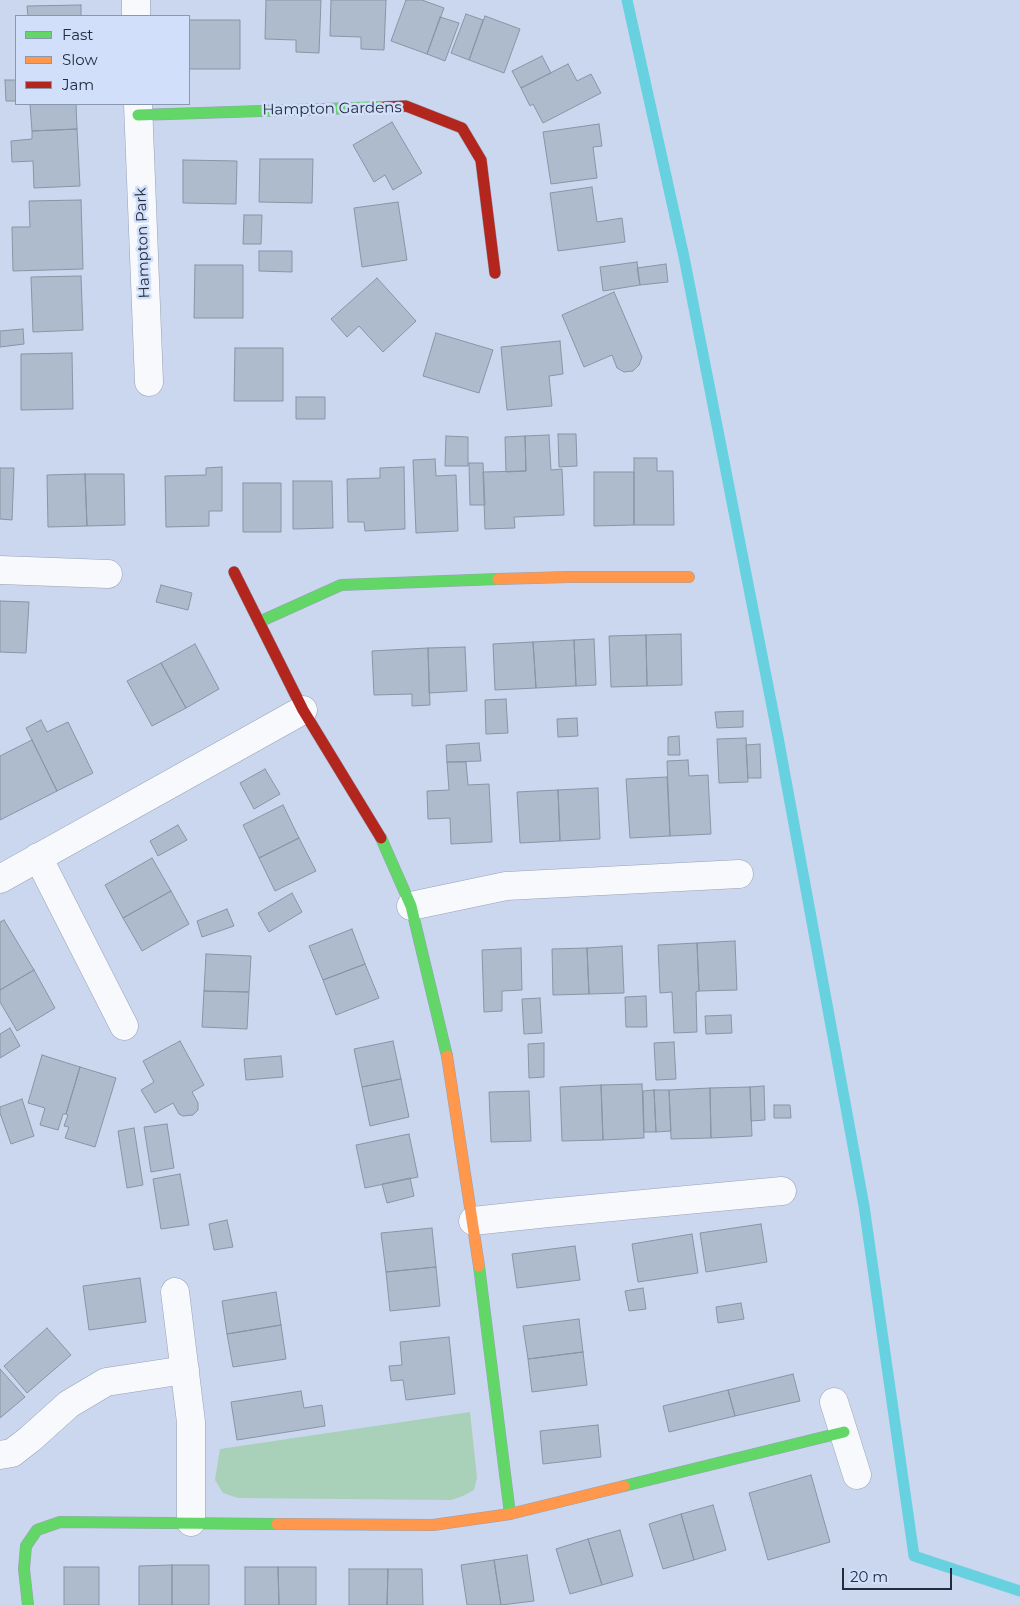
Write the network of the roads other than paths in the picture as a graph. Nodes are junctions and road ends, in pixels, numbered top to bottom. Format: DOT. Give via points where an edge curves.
graph roads {
  1 [pos="136,0"];
  2 [pos="136,15"];
  3 [pos="138,109"];
  4 [pos="495,272"];
  5 [pos="149,382"];
  6 [pos="0,570"];
  7 [pos="234,572"];
  8 [pos="108,574"];
  9 [pos="689,577"];
  10 [pos="259,622"];
  11 [pos="303,710"];
  12 [pos="38,857"];
  13 [pos="739,874"];
  14 [pos="0,879"];
  15 [pos="412,906"];
  16 [pos="124,1026"];
  17 [pos="782,1191"];
  18 [pos="473,1221"];
  19 [pos="175,1292"];
  20 [pos="184,1370"];
  21 [pos="834,1402"];
  22 [pos="844,1432"];
  23 [pos="0,1455"];
  24 [pos="857,1475"];
  25 [pos="510,1514"];
  26 [pos="191,1522"];
  27 [pos="28,1605"];
  1 -- 2 [label="street"];
  3 -- 4 [label="street, Hampton Gardens" via="406,106 462,128 481,160"];
  3 -- 5 [label="street, Hampton Park"];
  6 -- 8 [label="street"];
  7 -- 10 [label="street"];
  9 -- 10 [label="street" via="569,577 341,585"];
  10 -- 11 [label="street"];
  11 -- 12 [label="street"];
  11 -- 15 [label="street" via="383,841"];
  12 -- 14 [label="street"];
  12 -- 16 [label="street"];
  13 -- 15 [label="street" via="506,886"];
  15 -- 18 [label="street" via="449,1062"];
  17 -- 18 [label="street"];
  18 -- 25 [label="street"];
  19 -- 20 [label="street"];
  20 -- 23 [label="street" via="106,1382 68,1404 12,1453"];
  20 -- 26 [label="street" via="191,1422"];
  21 -- 22 [label="street"];
  22 -- 24 [label="street"];
  22 -- 25 [label="street"];
  25 -- 26 [label="street" via="433,1525"];
  26 -- 27 [label="street" via="60,1522 37,1530 26,1546 24,1569"];
}
